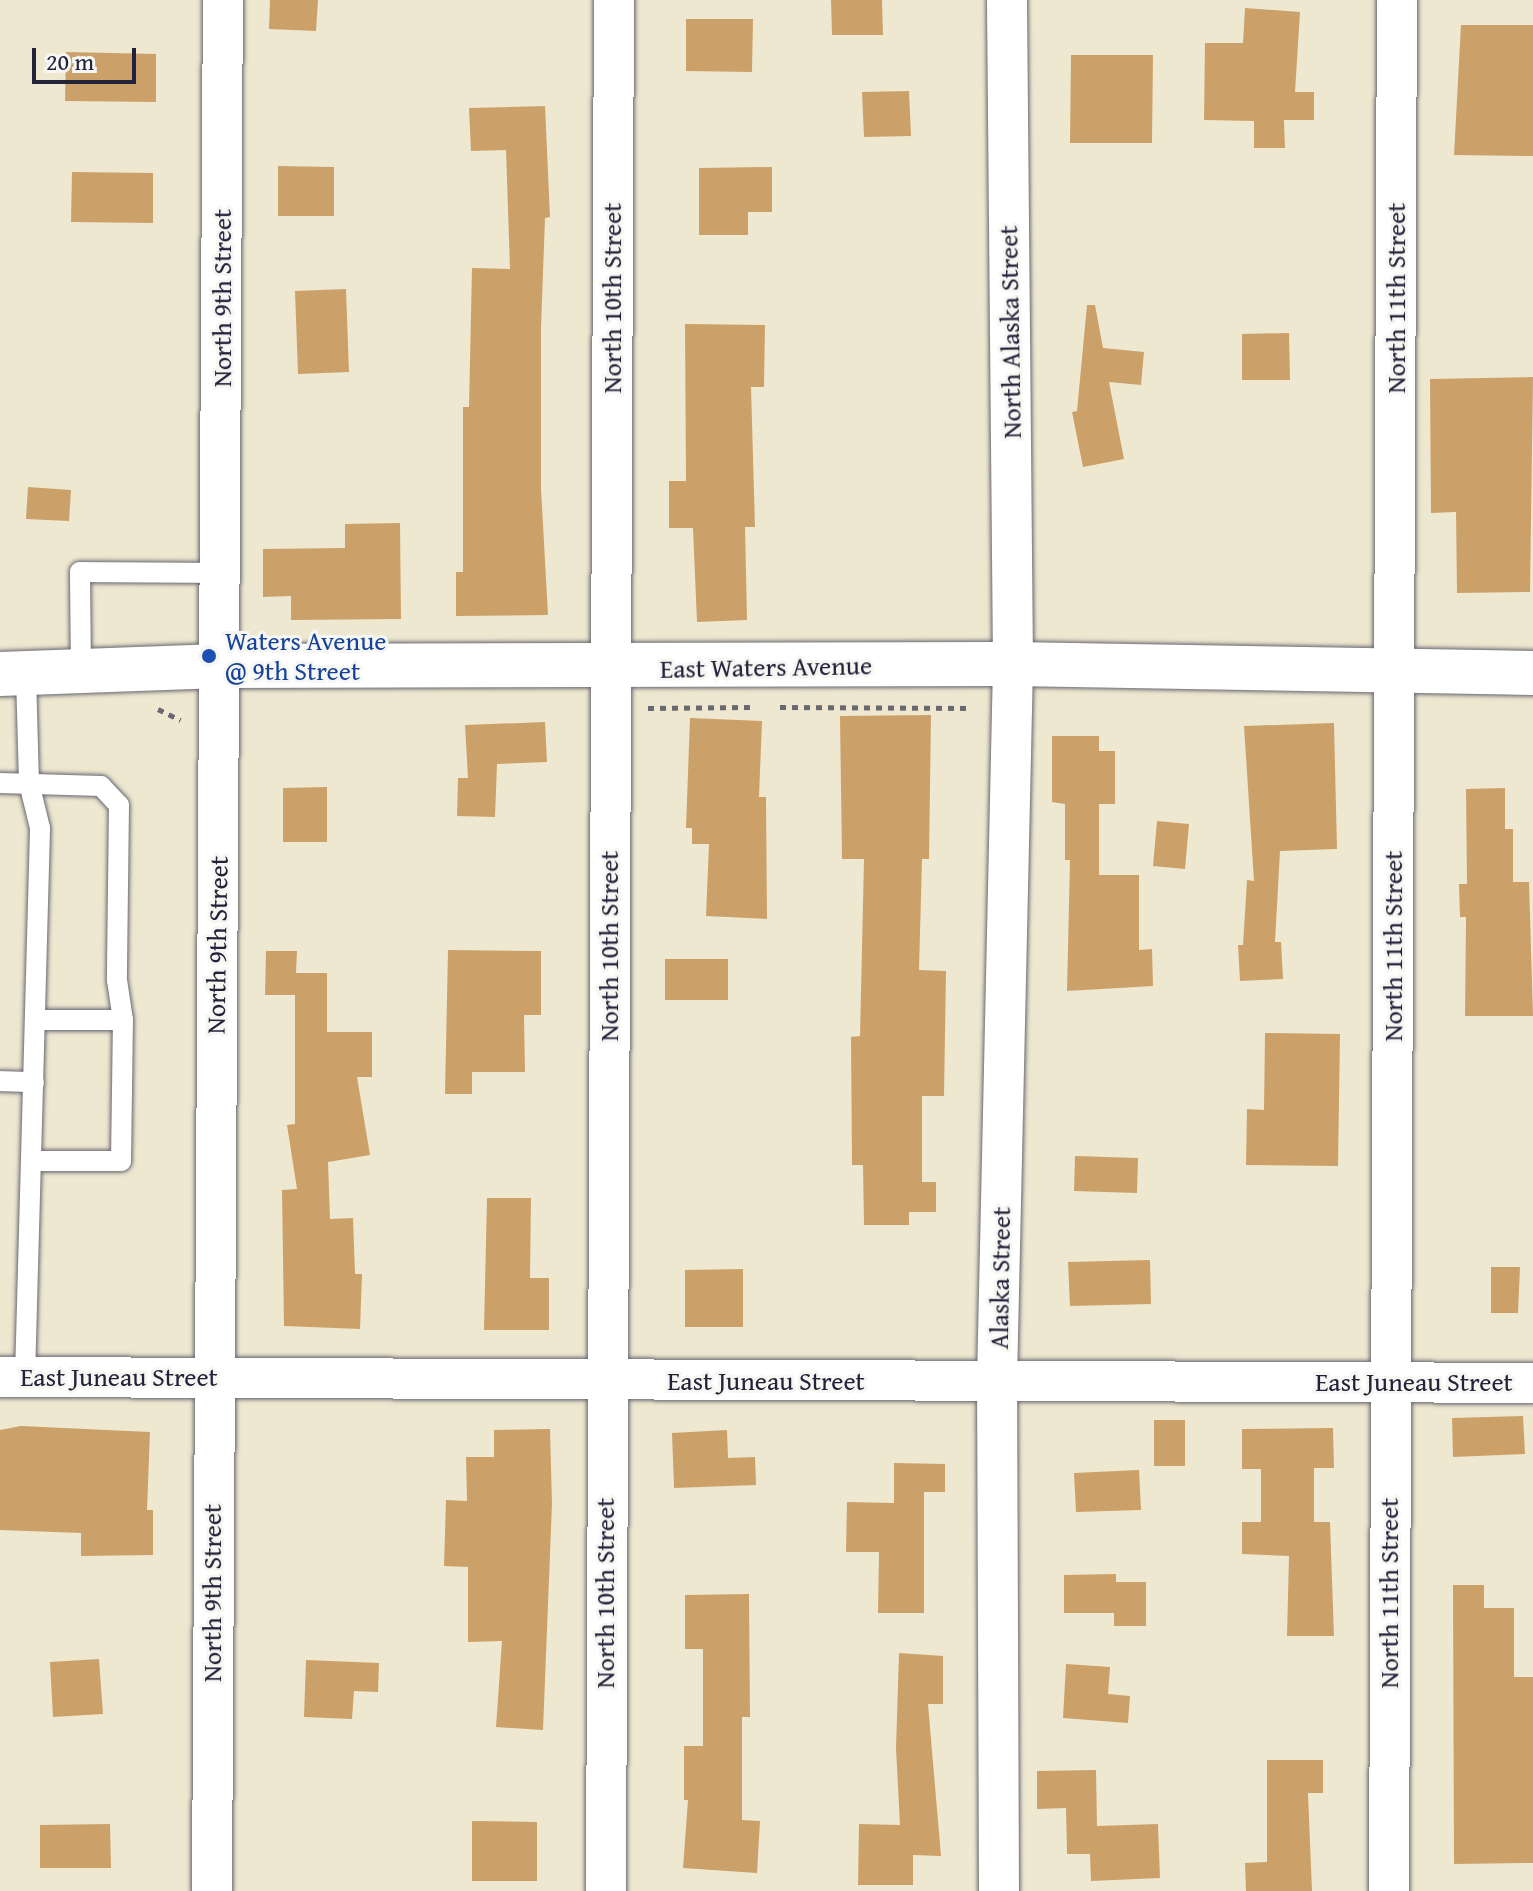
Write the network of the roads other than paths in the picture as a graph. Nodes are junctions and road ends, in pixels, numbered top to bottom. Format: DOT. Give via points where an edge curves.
graph roads {
  1 [pos="223,0"];
  2 [pos="614,0"];
  3 [pos="1007,0"];
  4 [pos="1397,0"];
  5 [pos="222,573"];
  6 [pos="1013,664"];
  7 [pos="220,666"];
  8 [pos="610,668"];
  9 [pos="1395,670"];
  10 [pos="81,671"];
  11 [pos="1533,673"];
  12 [pos="13,674"];
  13 [pos="0,783"];
  14 [pos="29,783"];
  15 [pos="38,1020"];
  16 [pos="123,1020"];
  17 [pos="0,1081"];
  18 [pos="34,1082"];
  19 [pos="33,1161"];
  20 [pos="13,1377"];
  21 [pos="212,1378"];
  22 [pos="605,1380"];
  23 [pos="997,1381"];
  24 [pos="1389,1382"];
  25 [pos="1533,1383"];
  26 [pos="212,1891"];
  27 [pos="606,1891"];
  28 [pos="999,1891"];
  29 [pos="1389,1891"];
  1 -- 5 [label="street, North 9th Street"];
  2 -- 8 [label="street, North 10th Street"];
  3 -- 6 [label="street, North Alaska Street"];
  4 -- 9 [label="street, North 11th Street"];
  5 -- 7 [label="street, North 9th Street"];
  5 -- 10 [label="lane" via="80,572"];
  6 -- 8 [label="street, East Waters Avenue"];
  6 -- 9 [label="street, East Waters Avenue"];
  6 -- 23 [label="street, Alaska Street"];
  7 -- 8 [label="street, East Waters Avenue"];
  7 -- 10 [label="street, East Waters Avenue"];
  7 -- 21 [label="street, North 9th Street"];
  8 -- 22 [label="street, North 10th Street"];
  9 -- 11 [label="street, East Waters Avenue"];
  9 -- 24 [label="street, North 11th Street"];
  10 -- 12 [label="street, East Waters Avenue"];
  12 -- 14 [label="lane"];
  13 -- 14 [label="lane"];
  14 -- 15 [label="lane" via="40,828"];
  14 -- 16 [label="lane" via="101,786 119,805 117,980"];
  15 -- 16 [label="lane"];
  15 -- 18 [label="lane"];
  16 -- 19 [label="lane" via="121,1161"];
  17 -- 18 [label="lane"];
  18 -- 19 [label="lane"];
  19 -- 20 [label="lane"];
  20 -- 21 [label="street, East Juneau Street"];
  21 -- 22 [label="street, East Juneau Street"];
  21 -- 26 [label="street, North 9th Street"];
  22 -- 23 [label="street, East Juneau Street"];
  22 -- 27 [label="street, North 10th Street"];
  23 -- 24 [label="street, East Juneau Street"];
  23 -- 28 [label="street, Alaska Street"];
  24 -- 25 [label="street, East Juneau Street"];
  24 -- 29 [label="street, North 11th Street"];
}
